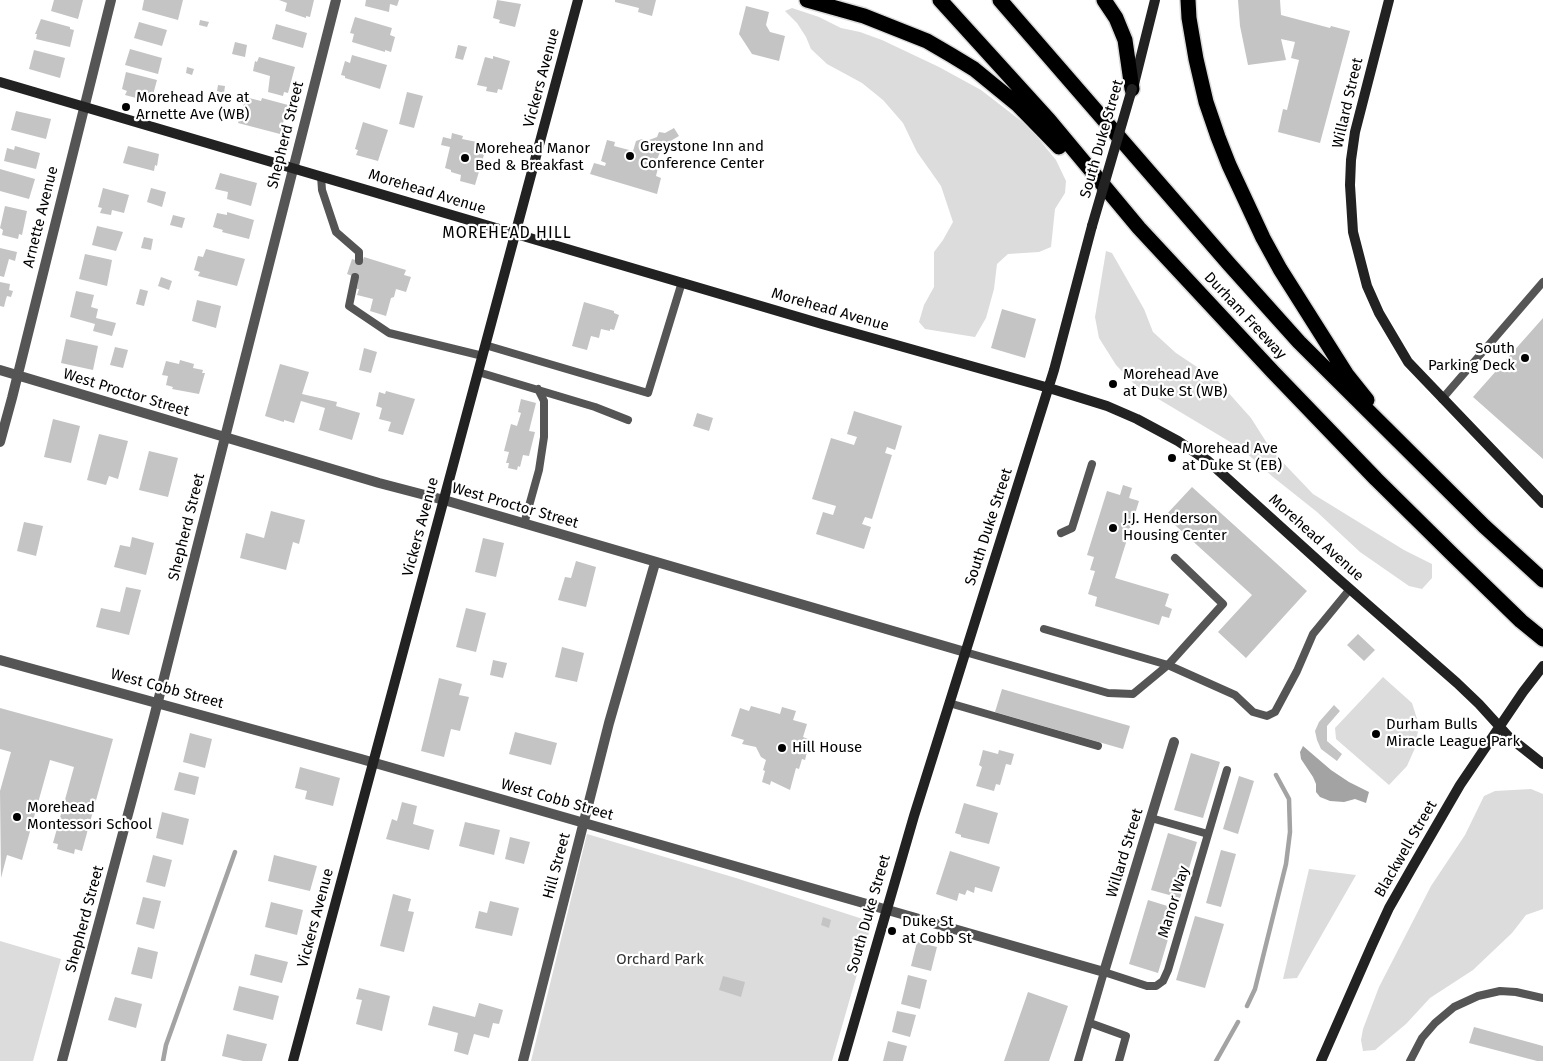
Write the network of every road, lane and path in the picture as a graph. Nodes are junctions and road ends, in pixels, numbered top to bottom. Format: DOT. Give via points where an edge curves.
graph roads {
  1 [pos="111,0"];
  2 [pos="336,0"];
  3 [pos="578,0"];
  4 [pos="807,0"];
  5 [pos="940,0"];
  6 [pos="1000,0"];
  7 [pos="1104,0"];
  8 [pos="1155,0"];
  9 [pos="1188,0"];
  10 [pos="1389,0"];
  11 [pos="0,82"];
  12 [pos="1132,90"];
  13 [pos="84,106"];
  14 [pos="292,168"];
  15 [pos="321,176"];
  16 [pos="1139,228"];
  17 [pos="515,233"];
  18 [pos="359,261"];
  19 [pos="355,277"];
  20 [pos="682,282"];
  21 [pos="1543,282"];
  22 [pos="484,350"];
  23 [pos="0,370"];
  24 [pos="478,372"];
  25 [pos="18,375"];
  26 [pos="1049,388"];
  27 [pos="538,389"];
  28 [pos="1442,399"];
  29 [pos="628,420"];
  30 [pos="225,438"];
  31 [pos="0,442"];
  32 [pos="1408,452"];
  33 [pos="1092,464"];
  34 [pos="444,500"];
  35 [pos="1543,503"];
  36 [pos="524,524"];
  37 [pos="1060,533"];
  38 [pos="1174,558"];
  39 [pos="655,563"];
  40 [pos="1543,580"];
  41 [pos="1350,589"];
  42 [pos="1044,629"];
  43 [pos="1543,639"];
  44 [pos="965,652"];
  45 [pos="0,660"];
  46 [pos="1168,665"];
  47 [pos="1543,666"];
  48 [pos="158,702"];
  49 [pos="949,703"];
  50 [pos="1499,727"];
  51 [pos="1174,742"];
  52 [pos="1098,746"];
  53 [pos="373,762"];
  54 [pos="1543,764"];
  55 [pos="1227,770"];
  56 [pos="1151,818"];
  57 [pos="584,823"];
  58 [pos="1208,834"];
  59 [pos="886,910"];
  60 [pos="1104,972"];
  61 [pos="1543,998"];
  62 [pos="1090,1023"];
  63 [pos="62,1061"];
  64 [pos="293,1061"];
  65 [pos="523,1061"];
  66 [pos="843,1061"];
  67 [pos="1078,1061"];
  68 [pos="1119,1061"];
  69 [pos="1321,1061"];
  70 [pos="1410,1061"];
  1 -- 13 [label="street, Arnette Avenue"];
  2 -- 14 [label="street, Shepherd Street"];
  3 -- 17 [label="street, Vickers Avenue"];
  4 -- 16 [label="highway" via="896,28 974,69 1018,105"];
  5 -- 16 [label="highway, Durham Freeway" via="1049,120"];
  6 -- 32 [label="highway, Durham Freeway" via="1299,342"];
  7 -- 12 [label="highway" via="1125,40"];
  8 -- 12 [label="street, South Duke Street"];
  9 -- 32 [label="highway" via="1194,51 1206,102 1263,238 1347,374"];
  10 -- 28 [label="street, Willard Street" via="1355,132 1350,185 1353,232 1367,286 1379,313 1408,362"];
  11 -- 13 [label="street, Morehead Avenue"];
  12 -- 26 [label="street, South Duke Street, bridge"];
  13 -- 14 [label="street, Morehead Avenue"];
  13 -- 25 [label="street, Arnette Avenue"];
  14 -- 15 [label="street, Morehead Avenue"];
  14 -- 30 [label="street, Shepherd Street"];
  15 -- 17 [label="street, Morehead Avenue"];
  15 -- 18 [label="lane" via="322,190 336,232 359,252"];
  16 -- 43 [label="highway, Durham Freeway" via="1376,479"];
  17 -- 20 [label="street, Morehead Avenue"];
  17 -- 22 [label="street, Vickers Avenue"];
  19 -- 22 [label="lane" via="349,306 389,333"];
  20 -- 22 [label="lane" via="648,393"];
  20 -- 26 [label="street, Morehead Avenue"];
  21 -- 28 [label="lane"];
  22 -- 24 [label="street, Vickers Avenue"];
  23 -- 25 [label="street, West Proctor Street"];
  24 -- 27 [label="lane"];
  24 -- 34 [label="street, Vickers Avenue"];
  25 -- 30 [label="street, West Proctor Street"];
  25 -- 31 [label="street, Arnette Avenue"];
  26 -- 41 [label="street, Morehead Avenue" via="1107,406 1162,432 1194,452"];
  26 -- 44 [label="street, South Duke Street"];
  27 -- 29 [label="lane"];
  27 -- 36 [label="lane" via="544,401 544,437 539,470"];
  28 -- 35 [label="street, Willard Street"];
  30 -- 34 [label="street, West Proctor Street"];
  30 -- 48 [label="street, Shepherd Street"];
  32 -- 40 [label="highway, Durham Freeway"];
  33 -- 37 [label="lane" via="1072,528"];
  34 -- 36 [label="street, West Proctor Street"];
  34 -- 53 [label="street, Vickers Avenue"];
  36 -- 39 [label="street, West Proctor Street"];
  38 -- 46 [label="lane" via="1223,604"];
  39 -- 44 [label="street, West Proctor Street"];
  39 -- 57 [label="street, Hill Street"];
  41 -- 46 [label="lane" via="1313,634 1275,712 1267,716 1253,712 1235,695"];
  41 -- 50 [label="street, Morehead Avenue" via="1457,683"];
  42 -- 46 [label="lane"];
  44 -- 46 [label="lane" via="1108,693 1133,694"];
  44 -- 49 [label="street, South Duke Street"];
  45 -- 48 [label="street, West Cobb Street"];
  47 -- 50 [label="street, Blackwell Street"];
  48 -- 53 [label="street, West Cobb Street"];
  48 -- 63 [label="street, Shepherd Street"];
  49 -- 52 [label="lane"];
  49 -- 59 [label="street, South Duke Street"];
  50 -- 54 [label="street, Morehead Avenue"];
  50 -- 69 [label="street, Blackwell Street" via="1460,785 1389,908"];
  51 -- 56 [label="street, Willard Street"];
  53 -- 57 [label="street, West Cobb Street"];
  53 -- 64 [label="street, Vickers Avenue"];
  55 -- 58 [label="lane, Manor Way"];
  56 -- 58 [label="lane"];
  56 -- 60 [label="street, Willard Street"];
  57 -- 59 [label="street, West Cobb Street"];
  57 -- 65 [label="street, Hill Street"];
  58 -- 60 [label="lane, Manor Way" via="1163,981 1156,986 1146,986"];
  59 -- 60 [label="street, West Cobb Street"];
  59 -- 66 [label="street, South Duke Street"];
  60 -- 62 [label="lane"];
  61 -- 70 [label="lane" via="1500,991 1478,996 1454,1007 1422,1038"];
  62 -- 67 [label="lane"];
  62 -- 68 [label="lane" via="1126,1036"];
}
